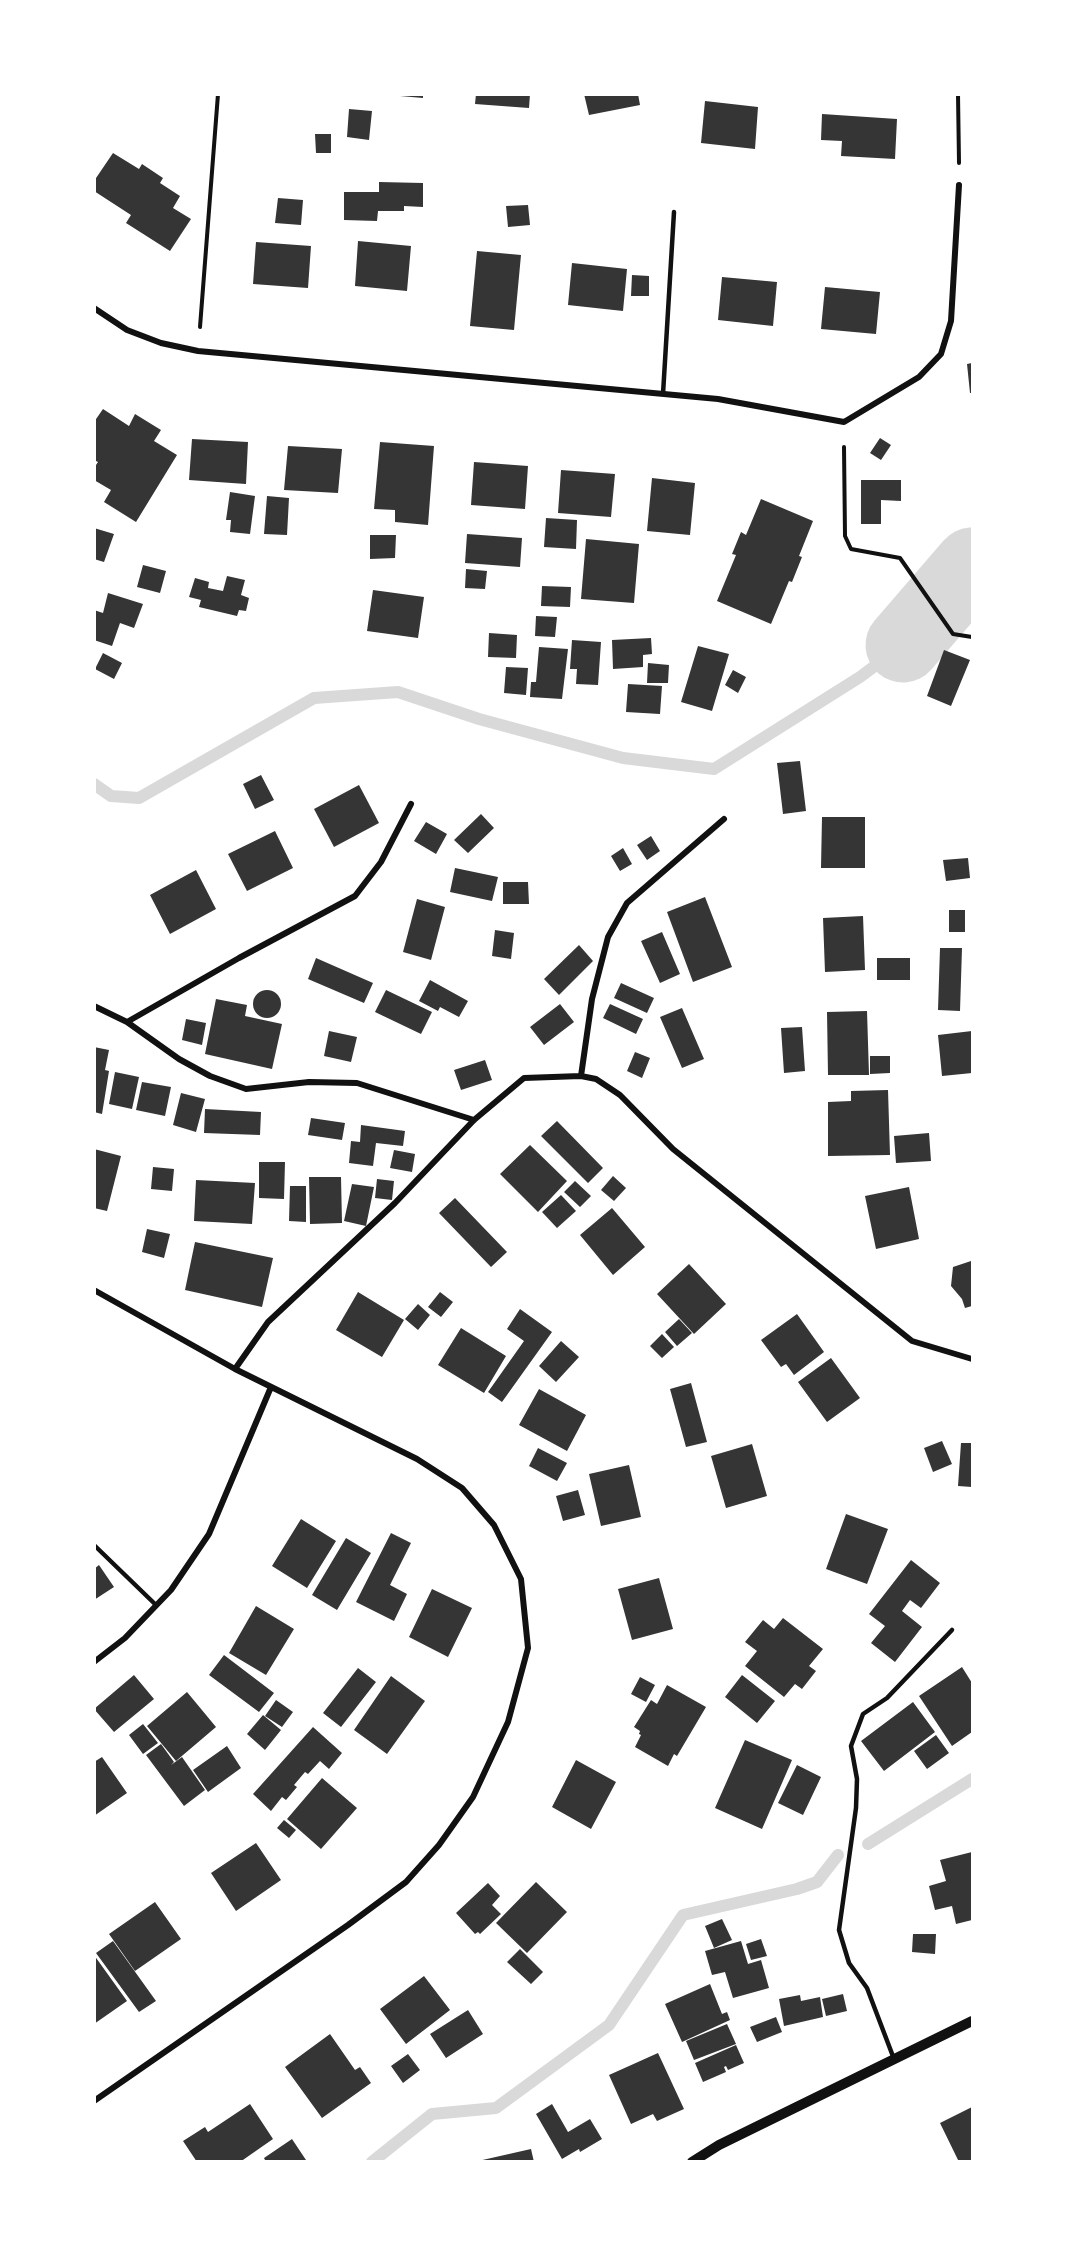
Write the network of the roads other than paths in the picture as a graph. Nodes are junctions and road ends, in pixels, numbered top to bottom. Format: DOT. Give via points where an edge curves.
graph roads {
  1 [pos="959,185"];
  2 [pos="674,212"];
  3 [pos="94,308"];
  4 [pos="663,394"];
  5 [pos="411,804"];
  6 [pos="724,819"];
  7 [pos="94,1006"];
  8 [pos="127,1022"];
  9 [pos="581,1076"];
  10 [pos="474,1120"];
  11 [pos="94,1290"];
  12 [pos="972,1359"];
  13 [pos="235,1369"];
  14 [pos="271,1387"];
  15 [pos="94,1545"];
  16 [pos="156,1605"];
  17 [pos="952,1630"];
  18 [pos="94,1662"];
  19 [pos="972,2021"];
  20 [pos="894,2059"];
  21 [pos="94,2101"];
  22 [pos="692,2162"];
  1 -- 4 [label="street" via="951,321 941,354 919,377 844,422 718,399"];
  2 -- 4 [label="lane"];
  3 -- 4 [label="street" via="127,330 161,344 198,351"];
  5 -- 8 [label="street" via="381,862 355,896"];
  6 -- 9 [label="street" via="627,903 613,928 592,999"];
  7 -- 8 [label="street"];
  8 -- 10 [label="street" via="179,1059 246,1089 309,1082 357,1083"];
  9 -- 10 [label="street" via="524,1078"];
  9 -- 12 [label="street" via="596,1079 620,1095 673,1149 912,1341"];
  10 -- 13 [label="street" via="395,1203 268,1322"];
  11 -- 13 [label="street"];
  13 -- 14 [label="street"];
  14 -- 16 [label="street" via="209,1534 171,1590"];
  14 -- 21 [label="street" via="417,1459 462,1488 494,1525 521,1579 528,1648 508,1722 473,1797 439,1845 406,1882"];
  15 -- 16 [label="lane"];
  16 -- 18 [label="street"];
  17 -- 20 [label="lane" via="887,1698 863,1714 851,1746 857,1779 856,1808 839,1930 849,1963 867,1989"];
  19 -- 20 [label="street"];
  20 -- 22 [label="street"];
}
